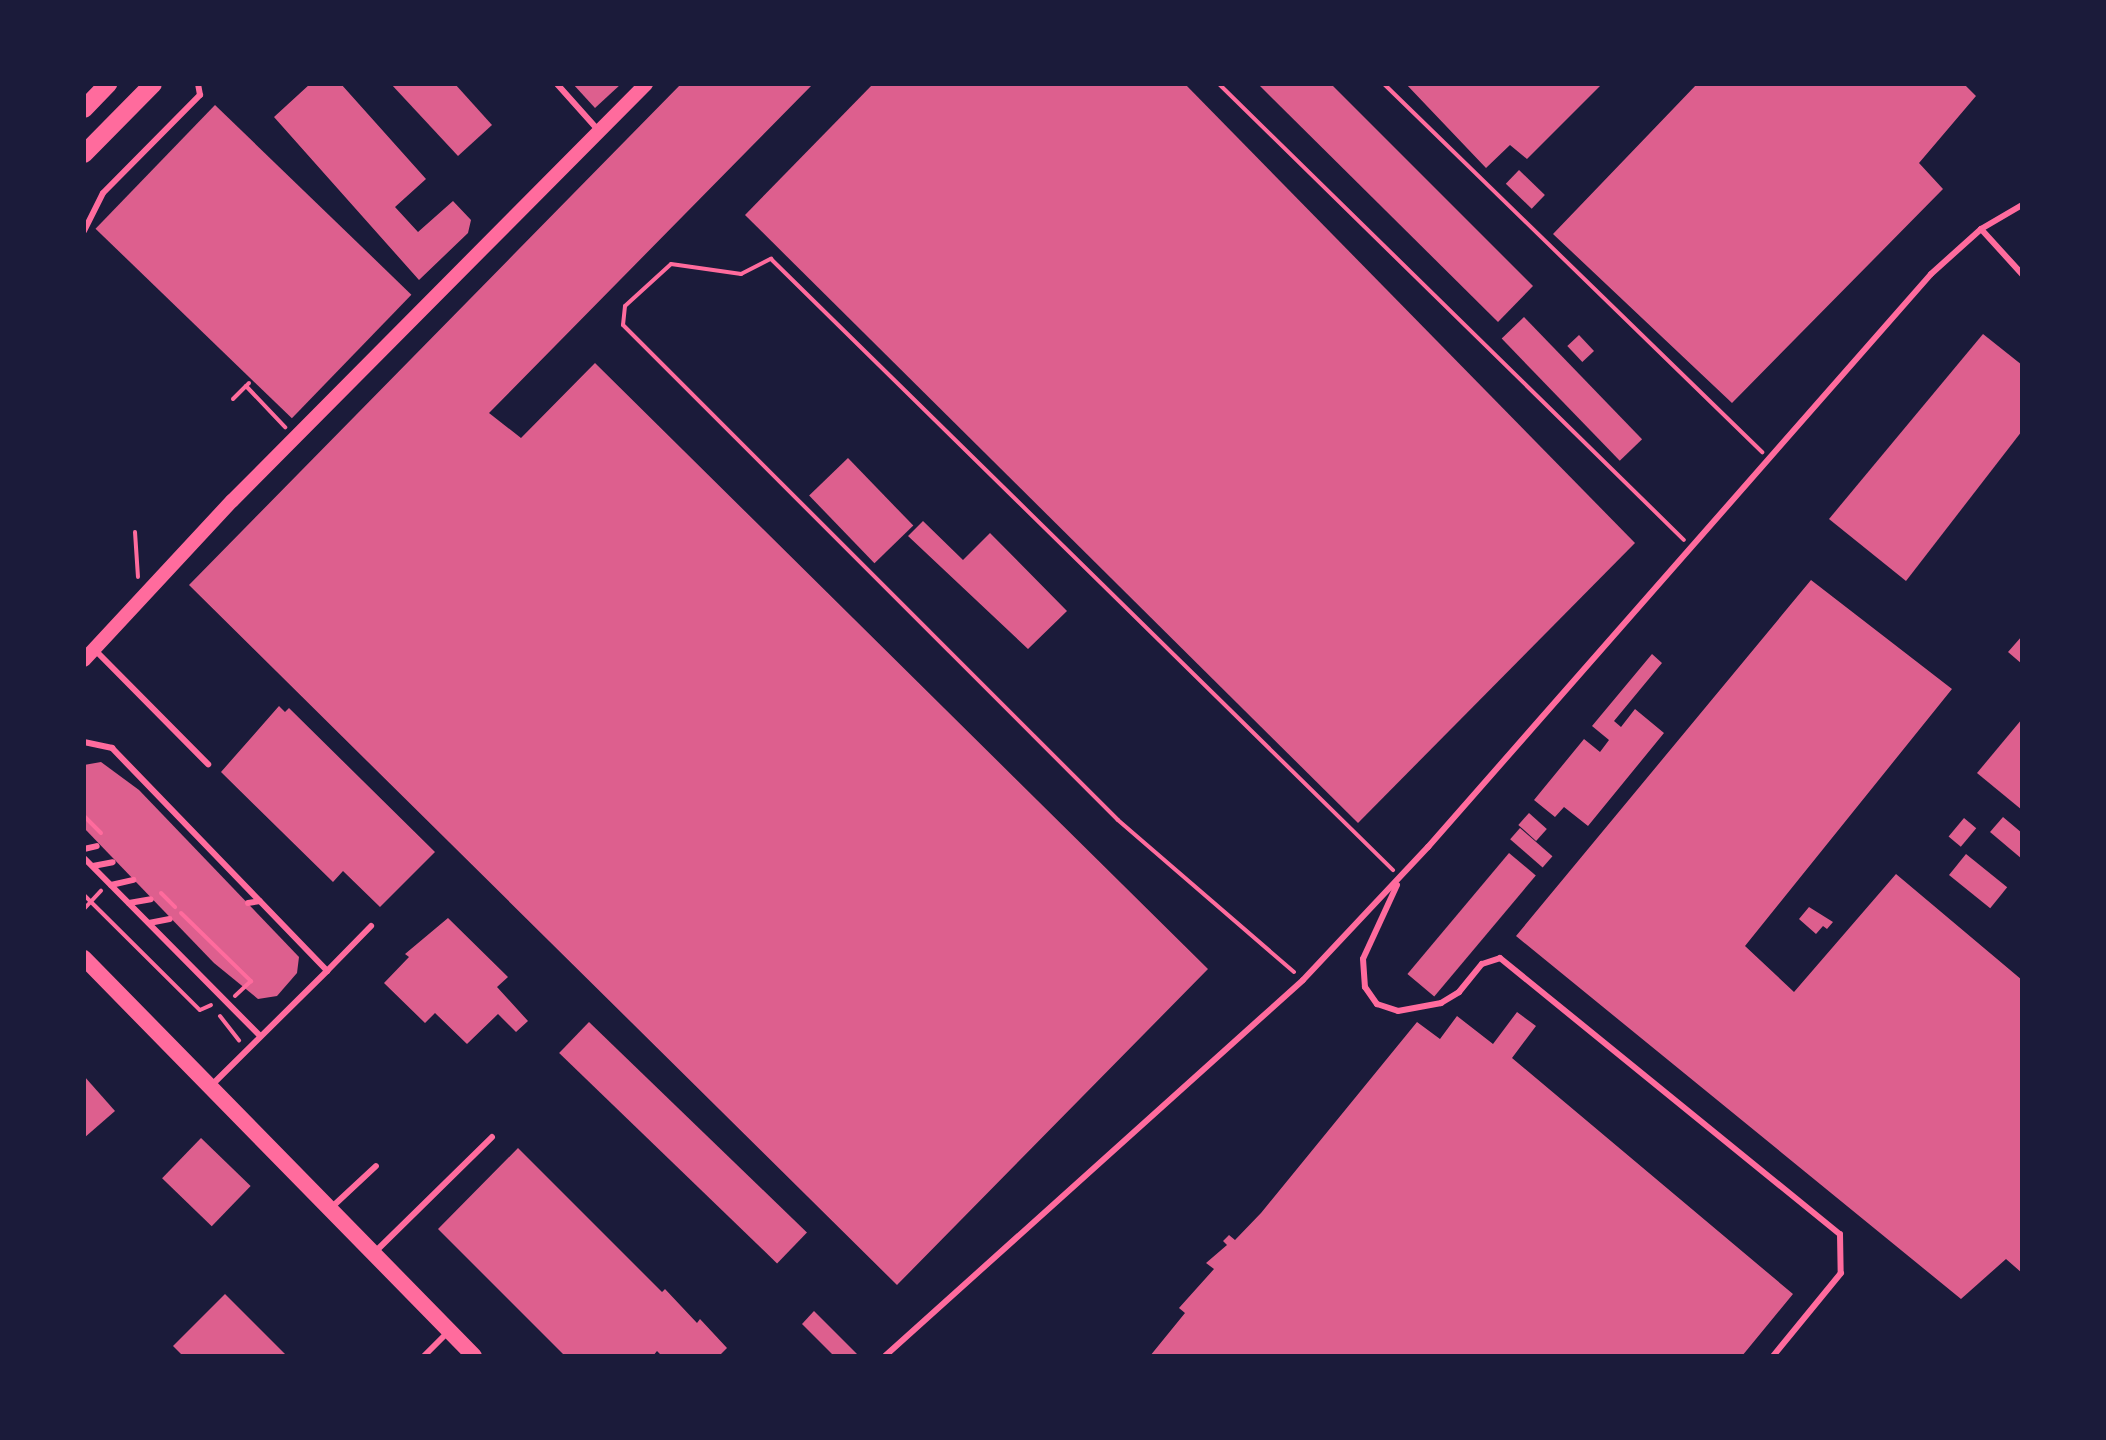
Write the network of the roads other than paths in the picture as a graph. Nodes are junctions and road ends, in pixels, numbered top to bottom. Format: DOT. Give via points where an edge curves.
graph roads {
  1 [pos="108,84"];
  2 [pos="153,84"];
  3 [pos="198,84"];
  4 [pos="557,84"];
  5 [pos="646,84"];
  6 [pos="84,109"];
  7 [pos="599,131"];
  8 [pos="84,154"];
  9 [pos="2022,205"];
  10 [pos="1981,229"];
  11 [pos="84,231"];
  12 [pos="2022,274"];
  13 [pos="89,655"];
  14 [pos="84,742"];
  15 [pos="208,764"];
  16 [pos="151,788"];
  17 [pos="141,790"];
  18 [pos="203,841"];
  19 [pos="194,843"];
  20 [pos="97,846"];
  21 [pos="84,849"];
  22 [pos="84,858"];
  23 [pos="113,862"];
  24 [pos="93,866"];
  25 [pos="1400,878"];
  26 [pos="133,880"];
  27 [pos="240,880"];
  28 [pos="231,882"];
  29 [pos="111,885"];
  30 [pos="151,899"];
  31 [pos="260,901"];
  32 [pos="129,903"];
  33 [pos="248,903"];
  34 [pos="170,919"];
  35 [pos="149,923"];
  36 [pos="371,926"];
  37 [pos="85,964"];
  38 [pos="327,971"];
  39 [pos="260,1036"];
  40 [pos="210,1088"];
  41 [pos="492,1137"];
  42 [pos="376,1166"];
  43 [pos="329,1209"];
  44 [pos="373,1254"];
  45 [pos="449,1331"];
  46 [pos="424,1356"];
  47 [pos="473,1356"];
  48 [pos="885,1356"];
  49 [pos="1773,1356"];
  1 -- 6 [label="main road"];
  2 -- 8 [label="main road"];
  3 -- 11 [label="lane" via="200,95 103,193"];
  4 -- 7 [label="lane"];
  5 -- 7 [label="street"];
  7 -- 13 [label="street" via="232,501"];
  9 -- 10 [label="lane"];
  10 -- 12 [label="lane"];
  10 -- 25 [label="lane" via="1931,274"];
  13 -- 15 [label="lane"];
  14 -- 16 [label="lane" via="112,748"];
  16 -- 17 [label="lane"];
  16 -- 18 [label="lane" via="164,807"];
  18 -- 19 [label="lane"];
  18 -- 27 [label="lane"];
  20 -- 21 [label="lane"];
  22 -- 24 [label="lane"];
  23 -- 24 [label="lane"];
  24 -- 29 [label="lane"];
  25 -- 48 [label="lane" via="1303,980"];
  25 -- 49 [label="lane" via="1363,959 1365,987 1377,1004 1398,1011 1441,1003 1459,992 1482,964 1500,958 1840,1234 1841,1273"];
  26 -- 29 [label="lane"];
  27 -- 28 [label="lane"];
  27 -- 31 [label="lane"];
  29 -- 32 [label="lane"];
  30 -- 32 [label="lane"];
  31 -- 33 [label="lane"];
  31 -- 38 [label="lane"];
  32 -- 35 [label="lane"];
  34 -- 35 [label="lane"];
  35 -- 39 [label="lane"];
  36 -- 38 [label="lane"];
  37 -- 40 [label="main road"];
  38 -- 39 [label="lane"];
  39 -- 40 [label="lane"];
  40 -- 43 [label="main road"];
  41 -- 44 [label="lane"];
  42 -- 43 [label="lane"];
  43 -- 44 [label="main road"];
  44 -- 45 [label="main road"];
  45 -- 46 [label="lane"];
  45 -- 47 [label="main road"];
}
